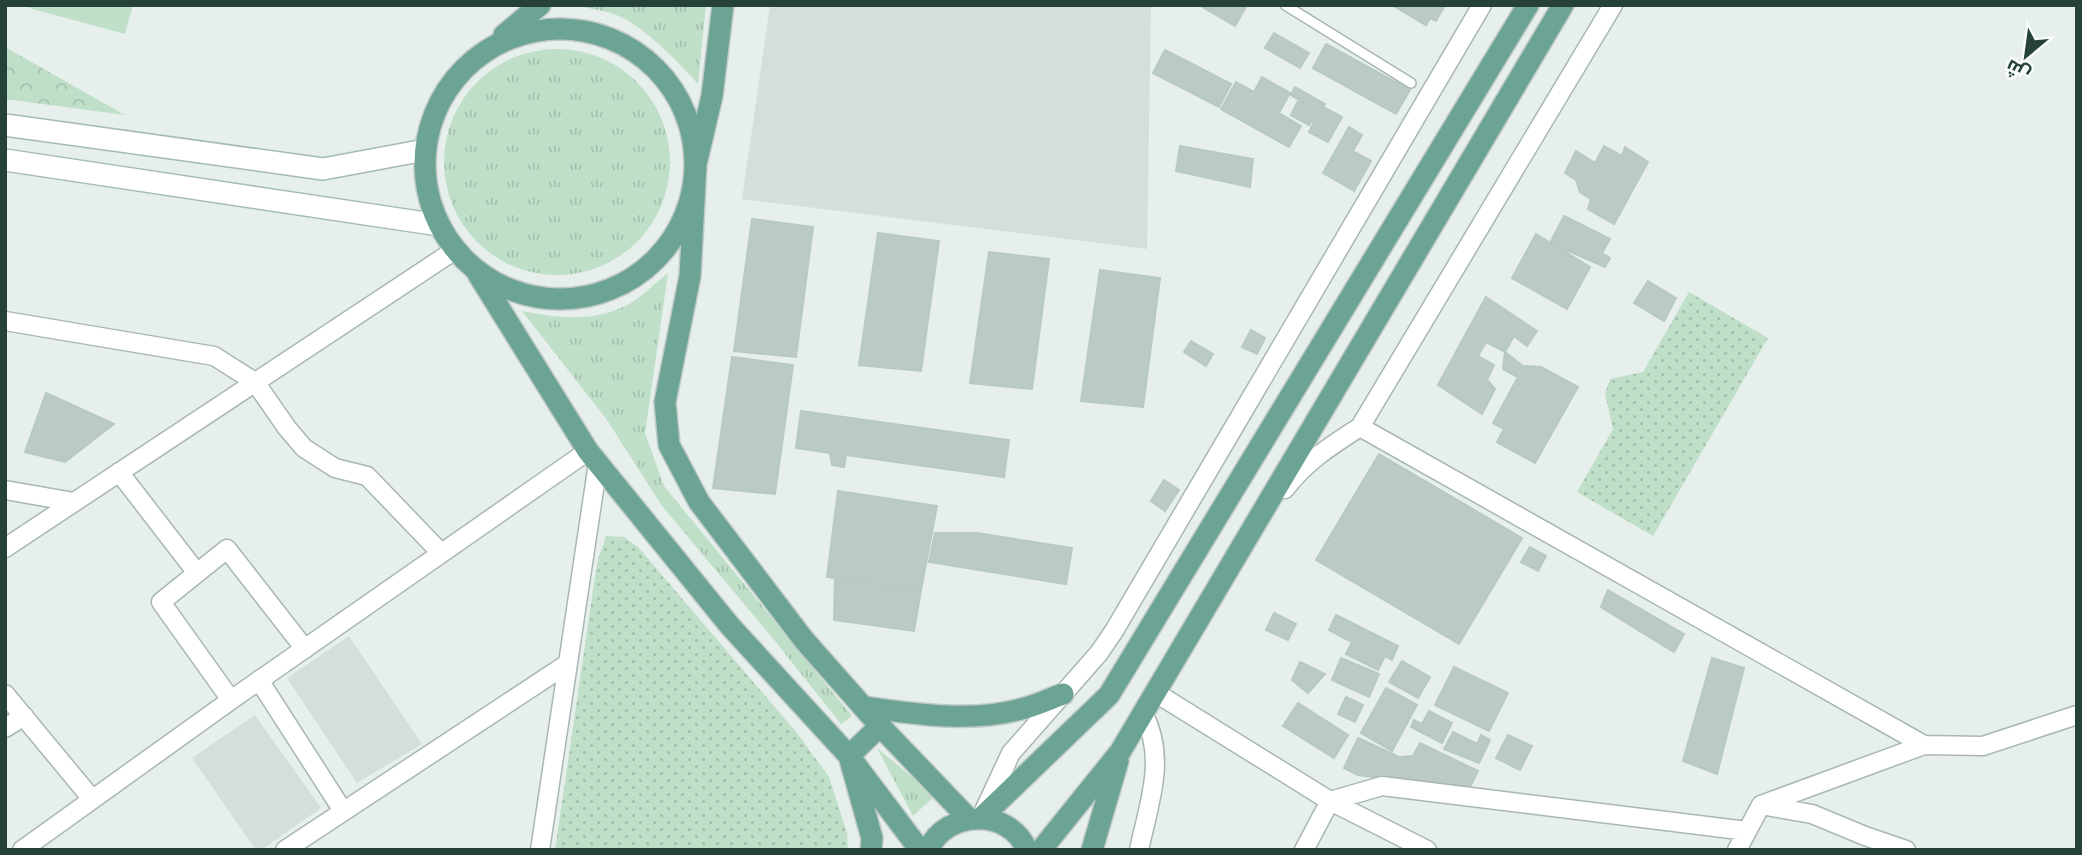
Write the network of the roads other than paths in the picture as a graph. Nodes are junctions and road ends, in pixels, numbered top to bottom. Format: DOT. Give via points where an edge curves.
graph roads {
  1 [pos="540,5"];
  2 [pos="723,5"];
  3 [pos="1285,5"];
  4 [pos="1482,5"];
  5 [pos="1563,5"];
  6 [pos="1614,5"];
  7 [pos="1519,8"];
  8 [pos="483,51"];
  9 [pos="1410,83"];
  10 [pos="5,125"];
  11 [pos="425,150"];
  12 [pos="5,160"];
  13 [pos="696,164"];
  14 [pos="439,225"];
  15 [pos="455,250"];
  16 [pos="475,270"];
  17 [pos="5,321"];
  18 [pos="255,382"];
  19 [pos="1360,427"];
  20 [pos="594,457"];
  21 [pos="119,472"];
  22 [pos="5,491"];
  23 [pos="74,502"];
  24 [pos="5,548"];
  25 [pos="1241,548"];
  26 [pos="441,553"];
  27 [pos="197,573"];
  28 [pos="305,649"];
  29 [pos="567,664"];
  30 [pos="259,680"];
  31 [pos="1156,693"];
  32 [pos="5,694"];
  33 [pos="1063,694"];
  34 [pos="232,700"];
  35 [pos="863,707"];
  36 [pos="1143,713"];
  37 [pos="2077,715"];
  38 [pos="23,716"];
  39 [pos="880,726"];
  40 [pos="5,729"];
  41 [pos="1924,745"];
  42 [pos="1120,752"];
  43 [pos="849,756"];
  44 [pos="92,799"];
  45 [pos="1330,801"];
  46 [pos="1761,805"];
  47 [pos="343,811"];
  48 [pos="974,818"];
  49 [pos="1747,831"];
  50 [pos="1861,843"];
  51 [pos="1145,847"];
  52 [pos="22,850"];
  53 [pos="285,850"];
  54 [pos="540,850"];
  55 [pos="872,850"];
  56 [pos="920,850"];
  57 [pos="928,850"];
  58 [pos="1027,850"];
  59 [pos="1041,850"];
  60 [pos="1092,850"];
  61 [pos="1304,850"];
  62 [pos="1427,850"];
  63 [pos="1737,850"];
  64 [pos="1906,850"];
  1 -- 8 [label="main road"];
  2 -- 13 [label="main road" via="712,96"];
  3 -- 9 [label="lane"];
  4 -- 33 [label="street" via="1114,631"];
  5 -- 25 [label="main road"];
  6 -- 19 [label="street"];
  7 -- 48 [label="main road" via="1109,695"];
  8 -- 11 [label="main road" via="443,94"];
  8 -- 13 [label="main road" via="532,31 559,28 611,38 635,51 673,88 694,137"];
  10 -- 11 [label="main road" via="323,170"];
  11 -- 14 [label="main road" via="429,201"];
  12 -- 14 [label="main road"];
  13 -- 16 [label="main road" via="692,198 680,229 660,257 634,278 603,293 570,300 536,298 504,288"];
  13 -- 35 [label="main road" via="690,276 665,401 669,445 699,502 804,640"];
  14 -- 15 [label="main road"];
  15 -- 16 [label="main road"];
  15 -- 18 [label="street"];
  16 -- 20 [label="main road"];
  17 -- 18 [label="street" via="214,356"];
  18 -- 21 [label="street"];
  18 -- 26 [label="street" via="304,448 335,468 367,476"];
  19 -- 25 [label="street" via="1298,472"];
  19 -- 41 [label="street"];
  20 -- 26 [label="street"];
  20 -- 29 [label="street"];
  20 -- 43 [label="main road" via="730,626"];
  21 -- 23 [label="street"];
  21 -- 27 [label="street"];
  22 -- 23 [label="street"];
  23 -- 24 [label="street"];
  25 -- 31 [label="main road"];
  26 -- 28 [label="street"];
  27 -- 28 [label="street" via="227,548"];
  27 -- 34 [label="street" via="161,602"];
  28 -- 30 [label="street"];
  29 -- 47 [label="street"];
  29 -- 54 [label="street"];
  30 -- 34 [label="street"];
  30 -- 47 [label="street"];
  31 -- 36 [label="main road"];
  31 -- 45 [label="street"];
  32 -- 38 [label="street"];
  33 -- 35 [label="main road" via="1021,709 977,716"];
  33 -- 48 [label="street" via="1011,754"];
  34 -- 44 [label="street"];
  35 -- 39 [label="main road"];
  36 -- 42 [label="main road"];
  36 -- 51 [label="street" via="1155,744 1156,766"];
  37 -- 41 [label="street" via="1983,746"];
  38 -- 40 [label="street"];
  38 -- 44 [label="street"];
  39 -- 43 [label="main road"];
  39 -- 48 [label="main road"];
  41 -- 46 [label="street"];
  42 -- 59 [label="main road"];
  42 -- 60 [label="main road"];
  43 -- 55 [label="main road"];
  43 -- 56 [label="main road"];
  44 -- 52 [label="street"];
  45 -- 49 [label="street" via="1382,786"];
  45 -- 61 [label="street"];
  45 -- 62 [label="street"];
  46 -- 49 [label="street"];
  46 -- 50 [label="street" via="1812,814"];
  47 -- 53 [label="street"];
  48 -- 57 [label="main road" via="941,831"];
  48 -- 58 [label="main road" via="998,822 1013,831"];
  49 -- 63 [label="street"];
  50 -- 64 [label="street"];
}
